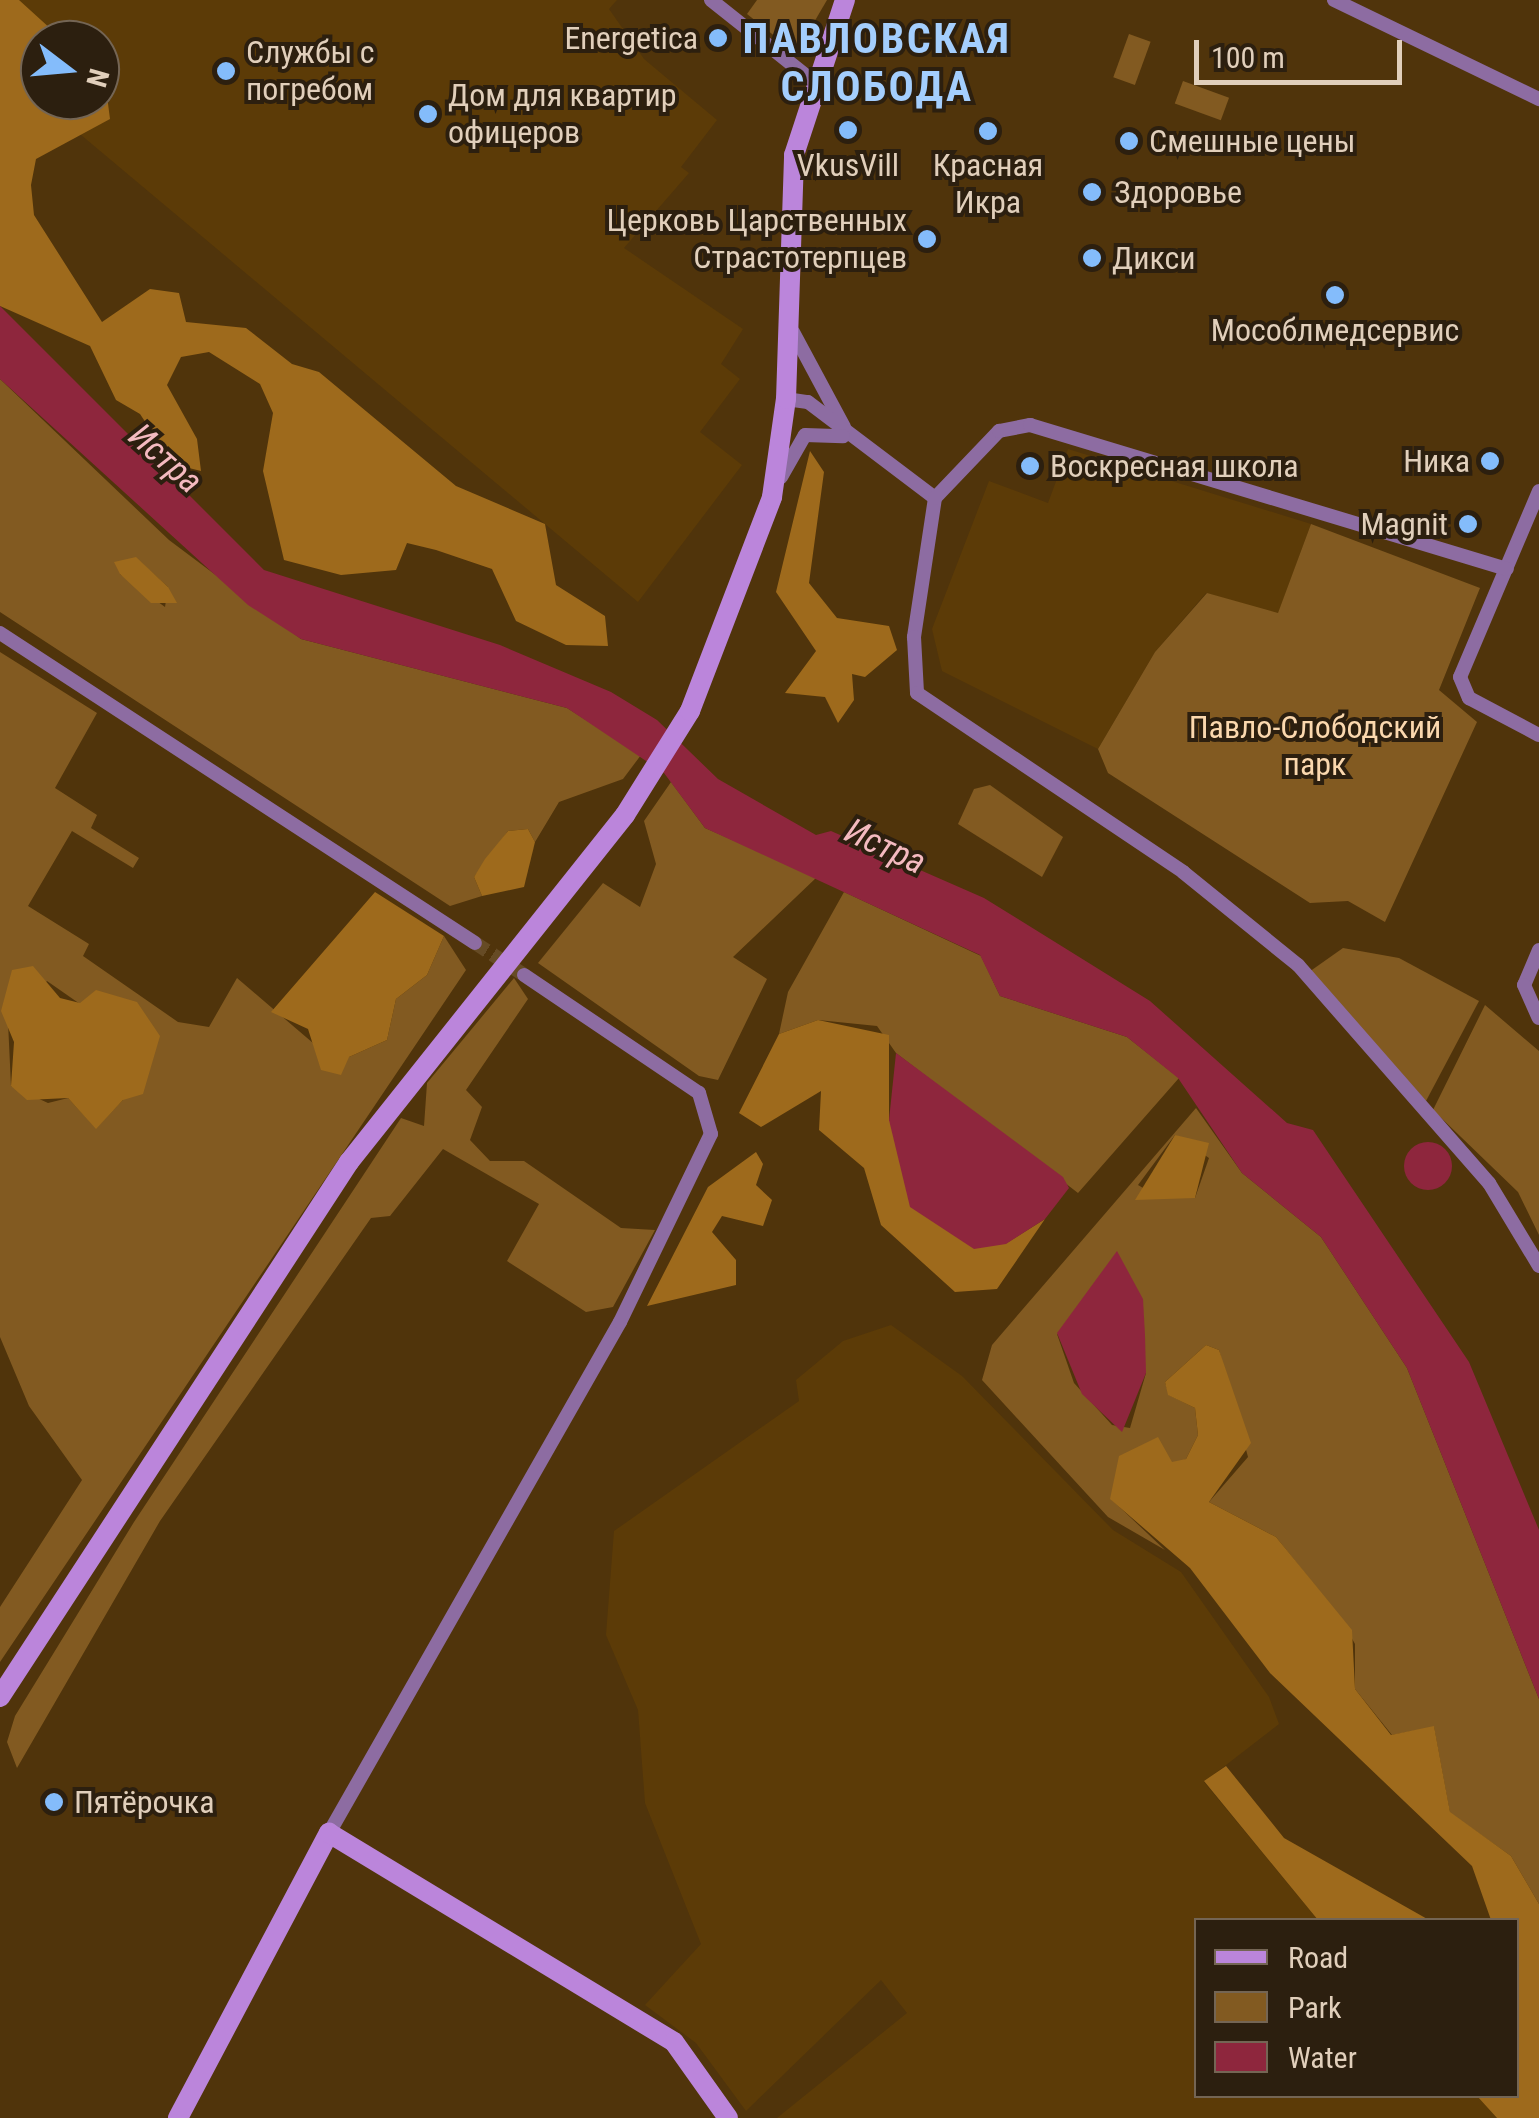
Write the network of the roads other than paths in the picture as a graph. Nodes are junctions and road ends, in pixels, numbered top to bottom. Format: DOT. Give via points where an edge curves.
graph roads {
  1 [pos="711,0"];
  2 [pos="845,0"];
  3 [pos="1334,0"];
  4 [pos="812,82"];
  5 [pos="1539,100"];
  6 [pos="788,317"];
  7 [pos="786,398"];
  8 [pos="852,441"];
  9 [pos="1539,491"];
  10 [pos="772,497"];
  11 [pos="935,498"];
  12 [pos="1507,569"];
  13 [pos="0,633"];
  14 [pos="1539,735"];
  15 [pos="476,943"];
  16 [pos="1539,950"];
  17 [pos="524,975"];
  18 [pos="1539,1018"];
  19 [pos="1539,1266"];
  20 [pos="0,1697"];
  21 [pos="329,1832"];
  22 [pos="178,2118"];
  23 [pos="728,2118"];
  1 -- 4 [label="street"];
  2 -- 4 [label="main road"];
  3 -- 5 [label="street"];
  4 -- 6 [label="main road" via="791,176"];
  6 -- 7 [label="main road"];
  6 -- 8 [label="street"];
  7 -- 8 [label="street" via="808,402"];
  7 -- 10 [label="main road"];
  8 -- 10 [label="street" via="805,434"];
  8 -- 11 [label="street"];
  9 -- 12 [label="street"];
  10 -- 20 [label="main road" via="712,664 656,770 349,1162"];
  11 -- 12 [label="street" via="1000,431 1032,425"];
  11 -- 19 [label="street" via="914,637 918,693 1183,872 1298,965 1490,1183"];
  12 -- 14 [label="street" via="1460,686"];
  13 -- 15 [label="street"];
  16 -- 18 [label="street" via="1524,985"];
  17 -- 21 [label="street" via="699,1093 711,1134 620,1322"];
  21 -- 22 [label="main road"];
  21 -- 23 [label="main road" via="647,2023 692,2060"];
}
